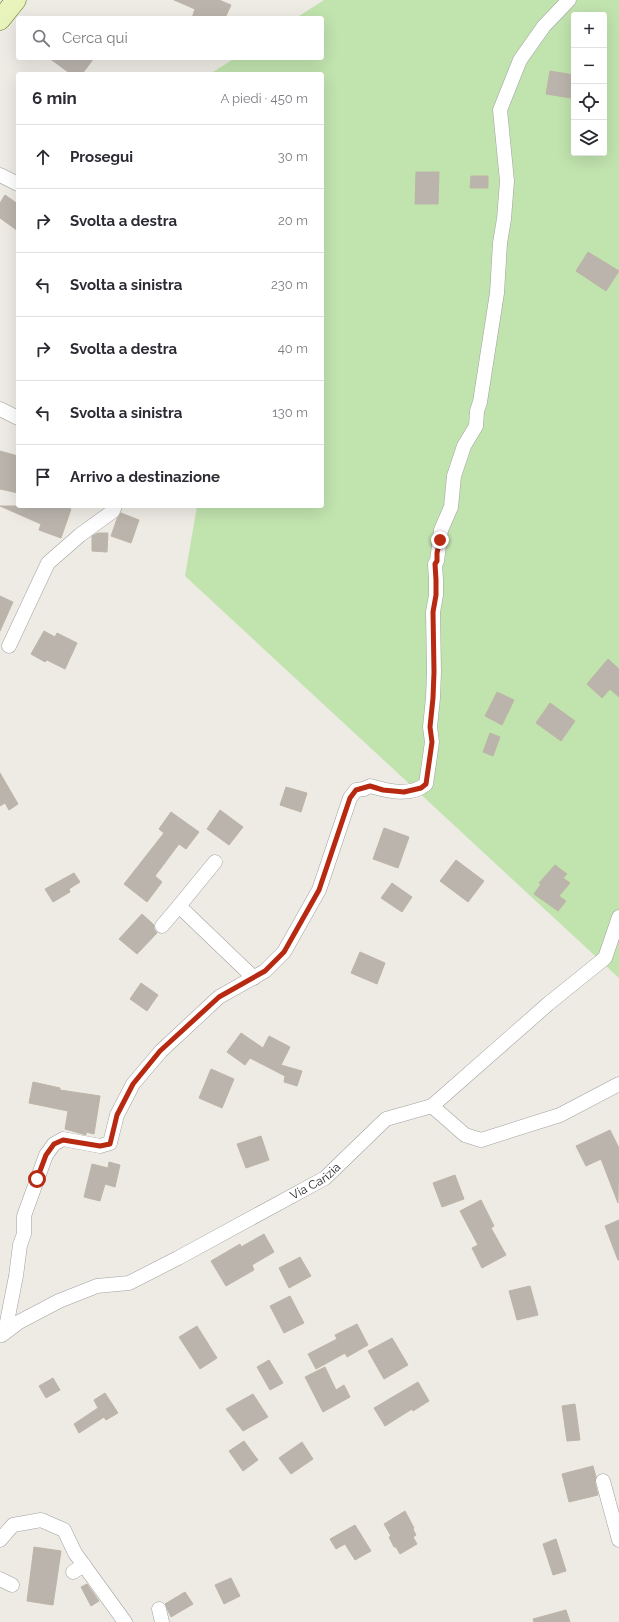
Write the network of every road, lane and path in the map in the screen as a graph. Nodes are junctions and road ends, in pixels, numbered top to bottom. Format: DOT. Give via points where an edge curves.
graph roads {
  1 [pos="16,0"];
  2 [pos="569,0"];
  3 [pos="0,20"];
  4 [pos="0,175"];
  5 [pos="16,183"];
  6 [pos="0,409"];
  7 [pos="16,417"];
  8 [pos="114,508"];
  9 [pos="9,646"];
  10 [pos="215,862"];
  11 [pos="179,906"];
  12 [pos="619,917"];
  13 [pos="162,926"];
  14 [pos="254,978"];
  15 [pos="619,1084"];
  16 [pos="432,1106"];
  17 [pos="3,1334"];
  18 [pos="603,1481"];
  19 [pos="0,1540"];
  20 [pos="619,1540"];
  21 [pos="125,1622"];
  1 -- 3 [label="main road"];
  2 -- 14 [label="street" via="544,26 520,60 500,110 506,181 498,288 476,426 464,446 454,476 451,507 441,530 435,564 434,672 430,727 432,742 426,784 421,788 404,792 370,786 356,790 348,805 319,890 284,952"];
  4 -- 5 [label="street"];
  6 -- 7 [label="street"];
  8 -- 9 [label="street" via="48,563"];
  10 -- 11 [label="street"];
  11 -- 13 [label="street"];
  11 -- 14 [label="street"];
  12 -- 16 [label="street" via="605,958 548,1004"];
  14 -- 17 [label="street" via="219,997 160,1051 133,1084 117,1115 110,1144 100,1146 63,1140 54,1144 46,1155 24,1216 24,1234"];
  15 -- 16 [label="street" via="560,1115 481,1140 465,1135"];
  16 -- 17 [label="street, Via Carizia" via="386,1119 325,1178 178,1258 129,1283 97,1286 59,1301 19,1322"];
  18 -- 20 [label="street"];
  19 -- 21 [label="street" via="13,1525 41,1520 64,1530 75,1553 78,1568"];
}
